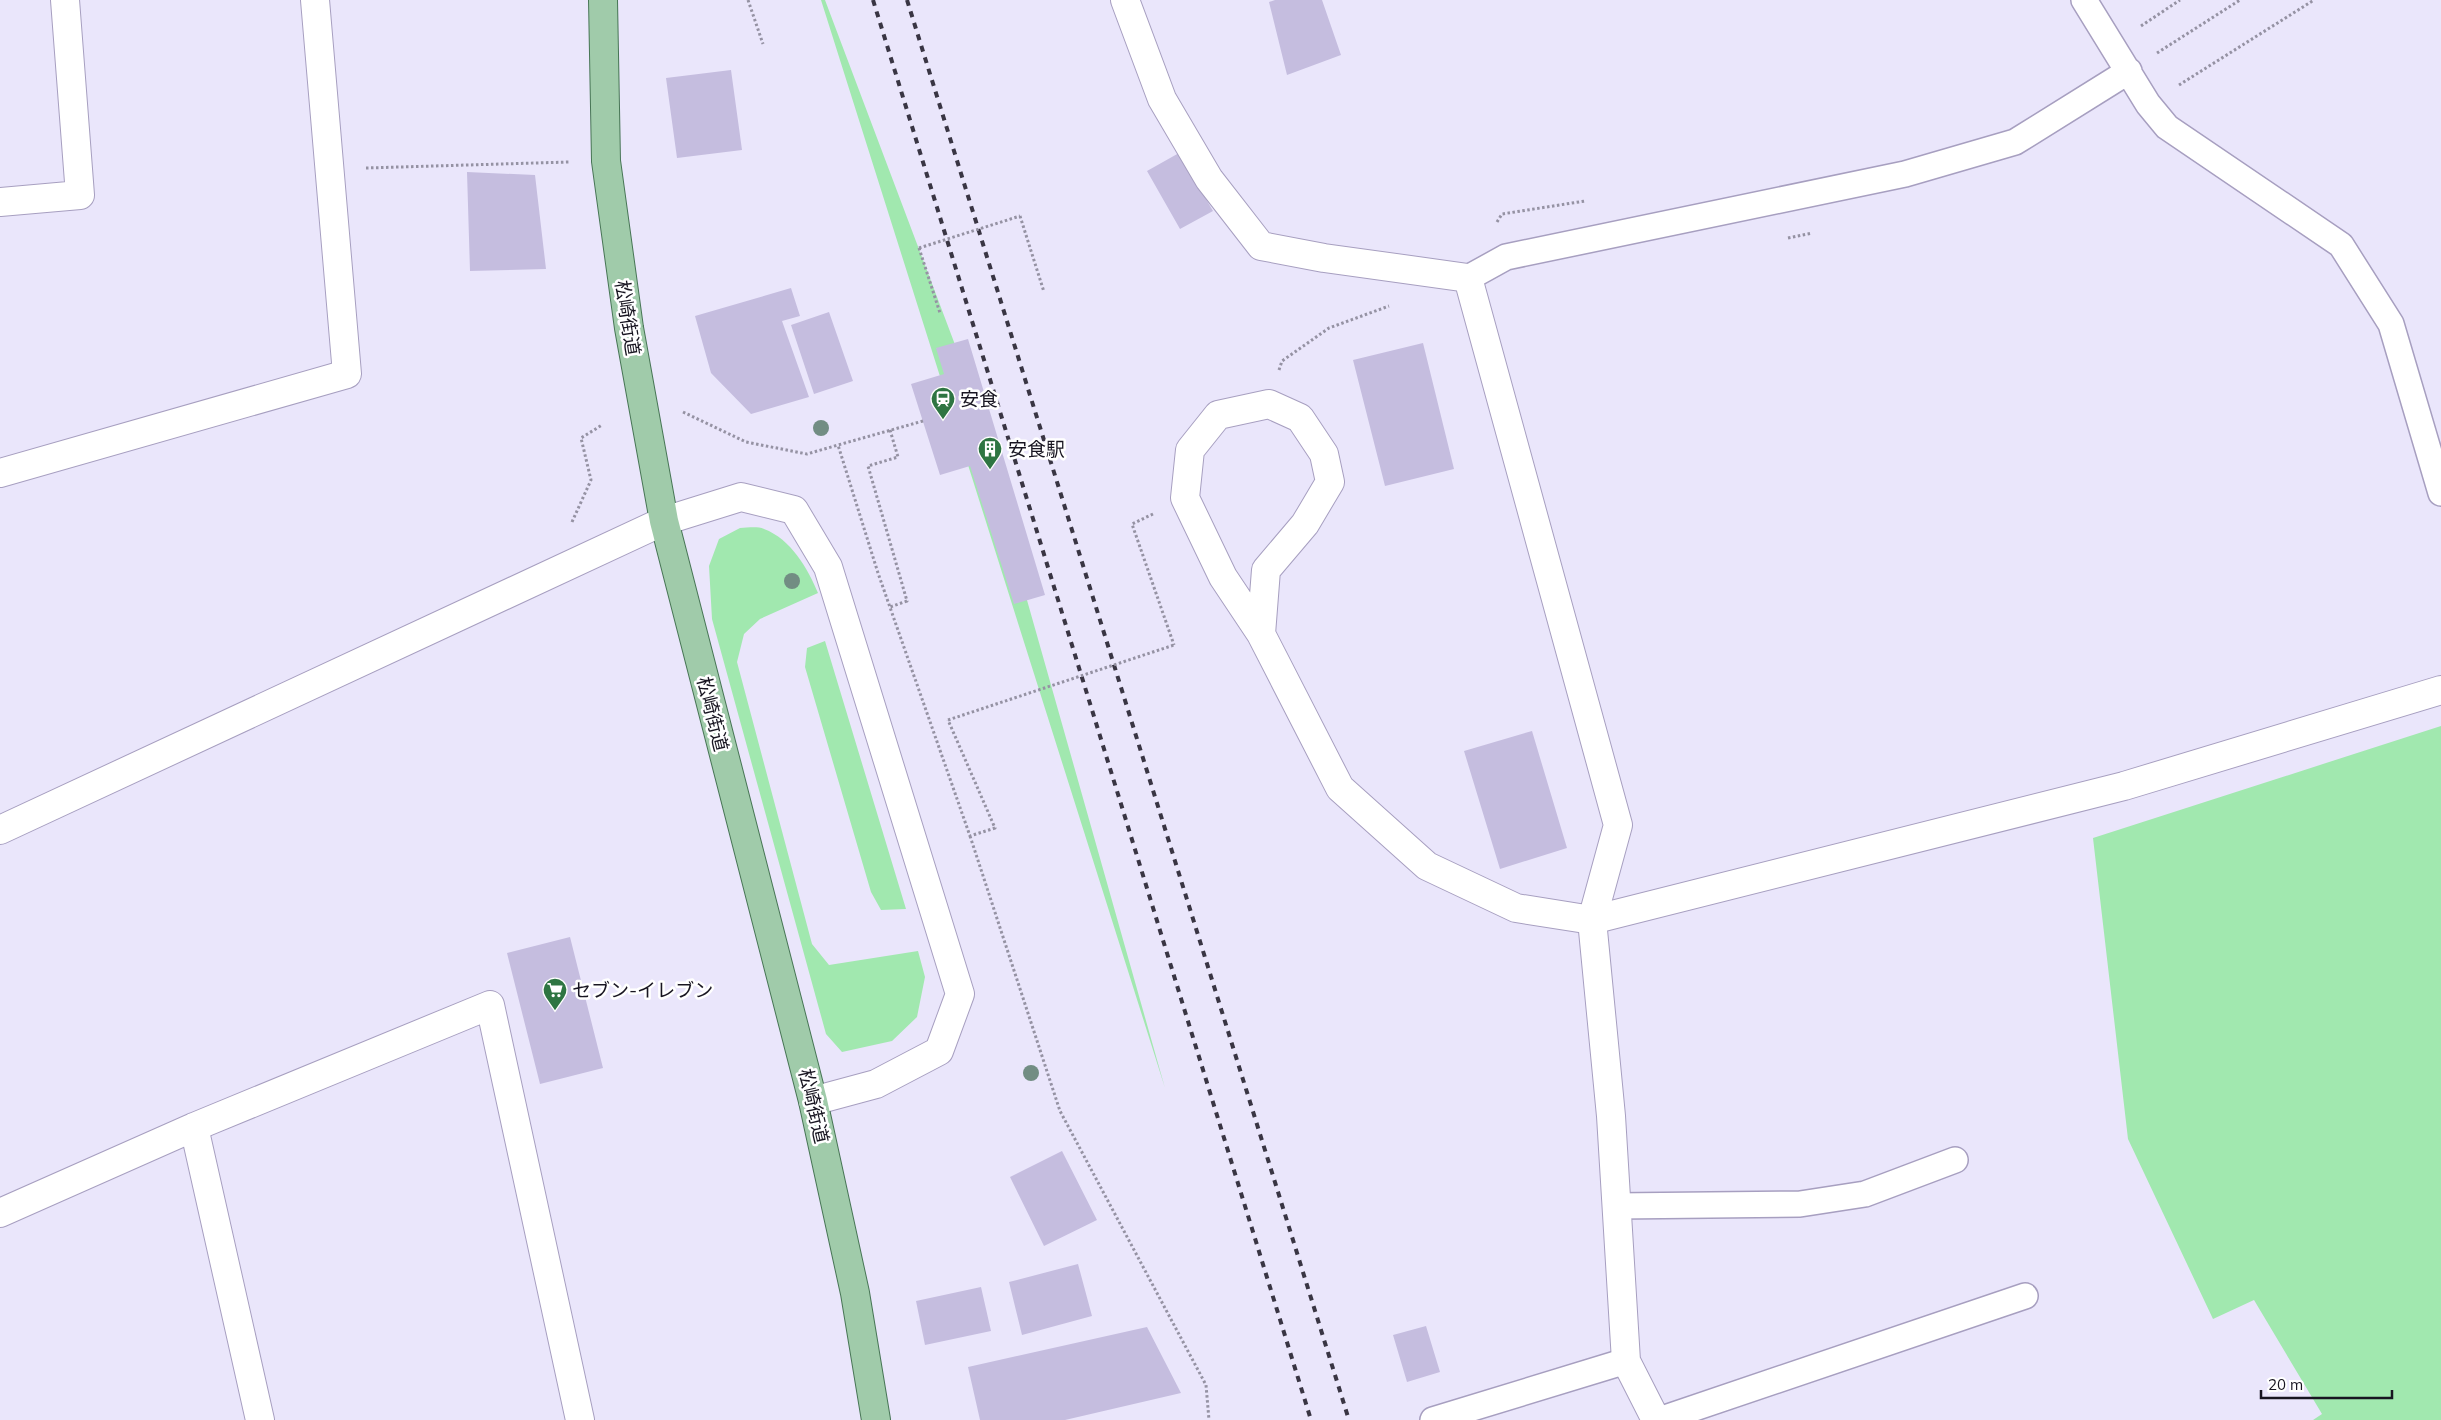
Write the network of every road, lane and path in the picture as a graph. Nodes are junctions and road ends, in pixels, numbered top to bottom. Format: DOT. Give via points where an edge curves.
graph roads {
  1 [pos="65,0"];
  2 [pos="316,0"];
  3 [pos="603,0"];
  4 [pos="748,0"];
  5 [pos="1124,0"];
  6 [pos="2084,0"];
  7 [pos="2180,0"];
  8 [pos="2240,0"];
  9 [pos="764,44"];
  10 [pos="2112,46"];
  11 [pos="2129,71"];
  12 [pos="606,161"];
  13 [pos="360,168"];
  14 [pos="1589,201"];
  15 [pos="0,202"];
  16 [pos="1468,278"];
  17 [pos="1044,292"];
  18 [pos="1394,305"];
  19 [pos="940,314"];
  20 [pos="1269,404"];
  21 [pos="676,412"];
  22 [pos="923,421"];
  23 [pos="890,430"];
  24 [pos="838,445"];
  25 [pos="0,473"];
  26 [pos="2441,493"];
  27 [pos="1185,498"];
  28 [pos="664,521"];
  29 [pos="890,607"];
  30 [pos="1260,634"];
  31 [pos="2441,690"];
  32 [pos="0,830"];
  33 [pos="970,836"];
  34 [pos="1592,920"];
  35 [pos="814,1101"];
  36 [pos="194,1127"];
  37 [pos="1955,1160"];
  38 [pos="1616,1206"];
  39 [pos="0,1213"];
  40 [pos="2025,1296"];
  41 [pos="1626,1361"];
  42 [pos="260,1420"];
  43 [pos="580,1420"];
  44 [pos="876,1420"];
  45 [pos="1209,1420"];
  46 [pos="1432,1420"];
  47 [pos="1658,1420"];
  1 -- 15 [label="street" via="80,194"];
  2 -- 25 [label="street" via="347,374"];
  3 -- 12 [label="main road, 松崎街道"];
  4 -- 9 [label="path"];
  5 -- 16 [label="street" via="1162,99 1209,179 1261,246"];
  6 -- 10 [label="lane"];
  7 -- 10 [label="path"];
  8 -- 11 [label="path"];
  10 -- 11 [label="lane"];
  11 -- 16 [label="lane" via="2014,142 1905,174 1506,257"];
  11 -- 26 [label="lane" via="2148,104 2167,127 2341,245 2391,324"];
  12 -- 13 [label="path"];
  12 -- 28 [label="main road, 松崎街道" via="629,328"];
  14 -- 16 [label="path" via="1502,214"];
  16 -- 34 [label="street" via="1618,825"];
  17 -- 19 [label="path, bridge" via="1020,216 919,248"];
  18 -- 20 [label="path" via="1329,328 1282,361"];
  20 -- 27 [label="street" via="1218,415 1190,450"];
  20 -- 30 [label="street" via="1300,418 1324,454 1330,482 1305,524 1266,570"];
  21 -- 24 [label="path" via="683,412 746,442 807,454"];
  22 -- 23 [label="path"];
  23 -- 24 [label="path"];
  23 -- 29 [label="path" via="898,457 868,466 907,601"];
  24 -- 29 [label="path"];
  27 -- 30 [label="street" via="1223,577"];
  27 -- 33 [label="path, bridge" via="1132,524 1174,645 948,720 995,828"];
  28 -- 32 [label="street"];
  28 -- 35 [label="main road, 松崎街道"];
  28 -- 35 [label="street" via="741,497 794,510 828,567 960,994 939,1051 876,1084"];
  29 -- 33 [label="path"];
  30 -- 34 [label="street" via="1340,788 1427,866 1516,908"];
  31 -- 34 [label="street" via="2124,786"];
  33 -- 45 [label="path" via="1060,1111 1206,1384"];
  34 -- 38 [label="street" via="1611,1116"];
  35 -- 44 [label="main road, 松崎街道" via="855,1293"];
  36 -- 39 [label="street"];
  36 -- 42 [label="street"];
  36 -- 43 [label="street" via="490,1005"];
  37 -- 38 [label="lane" via="1864,1194 1800,1204"];
  38 -- 41 [label="street"];
  40 -- 47 [label="lane"];
  41 -- 46 [label="lane"];
  41 -- 47 [label="street"];
}
